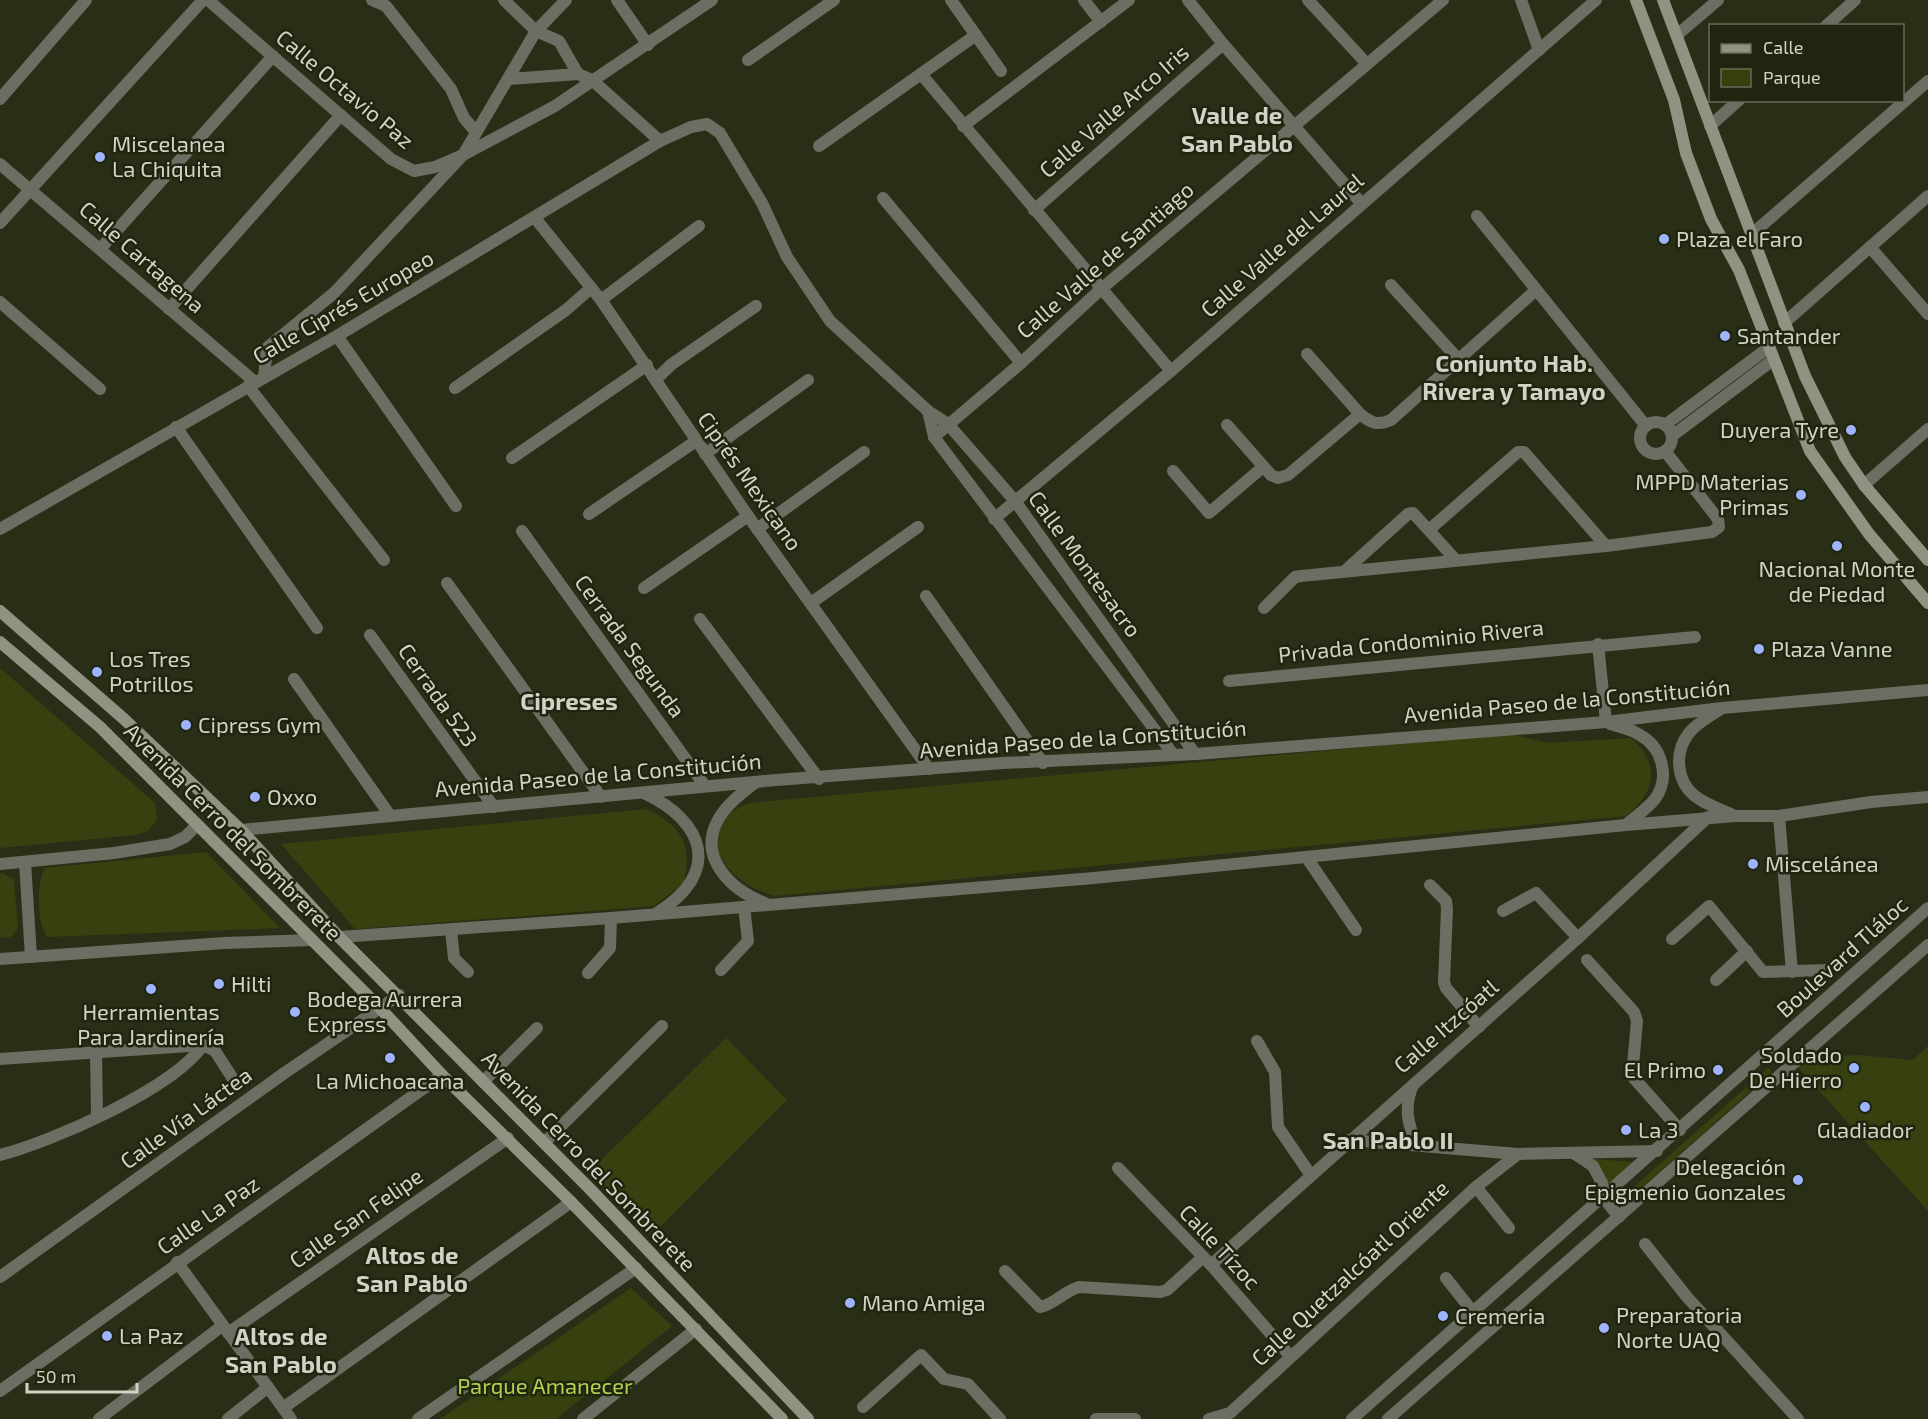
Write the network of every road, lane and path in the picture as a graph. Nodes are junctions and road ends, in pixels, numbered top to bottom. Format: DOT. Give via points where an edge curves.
graph roads {
  1 [pos="86,0"];
  2 [pos="206,0"];
  3 [pos="372,0"];
  4 [pos="504,0"];
  5 [pos="566,0"];
  6 [pos="617,0"];
  7 [pos="712,0"];
  8 [pos="834,0"];
  9 [pos="951,0"];
  10 [pos="1084,0"];
  11 [pos="1129,0"];
  12 [pos="1188,0"];
  13 [pos="1308,0"];
  14 [pos="1521,0"];
  15 [pos="1596,0"];
  16 [pos="1636,0"];
  17 [pos="1663,0"];
  18 [pos="1718,0"];
  19 [pos="1856,0"];
  20 [pos="1438,2"];
  21 [pos="1101,22"];
  22 [pos="1828,24"];
  23 [pos="536,31"];
  24 [pos="1677,34"];
  25 [pos="976,35"];
  26 [pos="1223,44"];
  27 [pos="648,45"];
  28 [pos="1539,50"];
  29 [pos="273,56"];
  30 [pos="747,60"];
  31 [pos="1367,64"];
  32 [pos="1001,71"];
  33 [pos="578,74"];
  34 [pos="921,75"];
  35 [pos="509,79"];
  36 [pos="592,80"];
  37 [pos="1928,81"];
  38 [pos="0,99"];
  39 [pos="1737,102"];
  40 [pos="1904,102"];
  41 [pos="1904,102"];
  42 [pos="341,115"];
  43 [pos="707,124"];
  44 [pos="1294,124"];
  45 [pos="963,126"];
  46 [pos="1710,126"];
  47 [pos="476,132"];
  48 [pos="660,141"];
  49 [pos="819,146"];
  50 [pos="463,155"];
  51 [pos="0,164"];
  52 [pos="31,189"];
  53 [pos="1928,196"];
  54 [pos="883,198"];
  55 [pos="1361,203"];
  56 [pos="1034,210"];
  57 [pos="1477,216"];
  58 [pos="535,218"];
  59 [pos="0,223"];
  60 [pos="699,226"];
  61 [pos="1752,234"];
  62 [pos="1870,247"];
  63 [pos="101,248"];
  64 [pos="1390,285"];
  65 [pos="591,288"];
  66 [pos="1100,290"];
  67 [pos="1536,290"];
  68 [pos="600,300"];
  69 [pos="0,302"];
  70 [pos="756,306"];
  71 [pos="169,309"];
  72 [pos="1927,312"];
  73 [pos="1784,322"];
  74 [pos="337,336"];
  75 [pos="1307,354"];
  76 [pos="1771,354"];
  77 [pos="1459,360"];
  78 [pos="1021,363"];
  79 [pos="647,365"];
  80 [pos="1171,371"];
  81 [pos="656,379"];
  82 [pos="808,380"];
  83 [pos="256,382"];
  84 [pos="100,388"];
  85 [pos="456,388"];
  86 [pos="928,411"];
  87 [pos="1360,414"];
  88 [pos="948,424"];
  89 [pos="1227,425"];
  90 [pos="1646,426"];
  91 [pos="176,428"];
  92 [pos="1928,429"];
  93 [pos="1669,430"];
  94 [pos="934,437"];
  95 [pos="696,441"];
  96 [pos="1665,451"];
  97 [pos="864,452"];
  98 [pos="705,454"];
  99 [pos="512,458"];
  100 [pos="1263,467"];
  101 [pos="1173,471"];
  102 [pos="1864,485"];
  103 [pos="1015,501"];
  104 [pos="456,506"];
  105 [pos="589,514"];
  106 [pos="748,516"];
  107 [pos="994,519"];
  108 [pos="918,527"];
  109 [pos="0,529"];
  110 [pos="757,529"];
  111 [pos="1430,529"];
  112 [pos="522,531"];
  113 [pos="1606,546"];
  114 [pos="1455,559"];
  115 [pos="384,560"];
  116 [pos="1928,560"];
  117 [pos="1347,569"];
  118 [pos="447,583"];
  119 [pos="644,588"];
  120 [pos="926,596"];
  121 [pos="811,603"];
  122 [pos="1928,603"];
  123 [pos="1264,608"];
  124 [pos="0,611"];
  125 [pos="700,619"];
  126 [pos="317,628"];
  127 [pos="370,634"];
  128 [pos="1695,637"];
  129 [pos="0,642"];
  130 [pos="1598,644"];
  131 [pos="294,679"];
  132 [pos="1229,681"];
  133 [pos="1928,690"];
  134 [pos="1722,708"];
  135 [pos="1606,722"];
  136 [pos="1173,754"];
  137 [pos="1195,754"];
  138 [pos="1042,763"];
  139 [pos="929,770"];
  140 [pos="819,779"];
  141 [pos="756,782"];
  142 [pos="705,786"];
  143 [pos="643,793"];
  144 [pos="601,797"];
  145 [pos="1928,797"];
  146 [pos="494,807"];
  147 [pos="389,814"];
  148 [pos="1735,816"];
  149 [pos="1779,816"];
  150 [pos="1708,818"];
  151 [pos="197,825"];
  152 [pos="1626,825"];
  153 [pos="241,830"];
  154 [pos="1307,858"];
  155 [pos="25,861"];
  156 [pos="0,864"];
  157 [pos="1430,885"];
  158 [pos="770,904"];
  159 [pos="744,907"];
  160 [pos="1928,908"];
  161 [pos="1503,911"];
  162 [pos="654,915"];
  163 [pos="610,918"];
  164 [pos="452,930"];
  165 [pos="1356,930"];
  166 [pos="339,937"];
  167 [pos="1578,938"];
  168 [pos="1672,939"];
  169 [pos="312,940"];
  170 [pos="1928,945"];
  171 [pos="1747,951"];
  172 [pos="31,957"];
  173 [pos="0,959"];
  174 [pos="1587,960"];
  175 [pos="721,970"];
  176 [pos="1829,970"];
  177 [pos="468,972"];
  178 [pos="1792,972"];
  179 [pos="588,973"];
  180 [pos="1716,980"];
  181 [pos="399,995"];
  182 [pos="380,1008"];
  183 [pos="662,1026"];
  184 [pos="1479,1027"];
  185 [pos="537,1028"];
  186 [pos="1257,1041"];
  187 [pos="203,1045"];
  188 [pos="96,1053"];
  189 [pos="0,1059"];
  190 [pos="442,1075"];
  191 [pos="483,1082"];
  192 [pos="1414,1082"];
  193 [pos="237,1085"];
  194 [pos="98,1115"];
  195 [pos="1680,1130"];
  196 [pos="508,1138"];
  197 [pos="1349,1140"];
  198 [pos="544,1143"];
  199 [pos="1417,1144"];
  200 [pos="31,1147"];
  201 [pos="1657,1151"];
  202 [pos="1518,1154"];
  203 [pos="1575,1154"];
  204 [pos="0,1155"];
  205 [pos="0,1163"];
  206 [pos="1118,1168"];
  207 [pos="1310,1174"];
  208 [pos="1476,1187"];
  209 [pos="1602,1197"];
  210 [pos="571,1202"];
  211 [pos="1619,1217"];
  212 [pos="1509,1228"];
  213 [pos="1646,1244"];
  214 [pos="177,1262"];
  215 [pos="1206,1262"];
  216 [pos="636,1268"];
  217 [pos="1005,1271"];
  218 [pos="0,1277"];
  219 [pos="1446,1278"];
  220 [pos="1473,1312"];
  221 [pos="225,1329"];
  222 [pos="696,1329"];
  223 [pos="1290,1356"];
  224 [pos="268,1387"];
  225 [pos="0,1391"];
  226 [pos="863,1407"];
  227 [pos="283,1408"];
  228 [pos="806,1418"];
  229 [pos="99,1419"];
  230 [pos="228,1419"];
  231 [pos="291,1419"];
  232 [pos="418,1419"];
  233 [pos="583,1419"];
  234 [pos="782,1419"];
  235 [pos="1000,1419"];
  236 [pos="1096,1419"];
  237 [pos="1135,1419"];
  238 [pos="1209,1419"];
  239 [pos="1352,1419"];
  240 [pos="1388,1419"];
  241 [pos="1798,1419"];
  1 -- 38 [label="street"];
  2 -- 29 [label="street, Calle Octavio Paz"];
  2 -- 52 [label="street"];
  3 -- 47 [label="street" via="386,6 451,89 464,118"];
  4 -- 23 [label="street"];
  5 -- 23 [label="street"];
  6 -- 27 [label="street"];
  7 -- 27 [label="street, Calle Octavio Paz"];
  8 -- 30 [label="street"];
  9 -- 25 [label="street"];
  10 -- 21 [label="street"];
  11 -- 21 [label="street"];
  12 -- 26 [label="street"];
  13 -- 31 [label="street"];
  14 -- 28 [label="street"];
  15 -- 28 [label="street, Calle Valle del Laurel"];
  16 -- 76 [label="main road" via="1674,100 1686,153 1702,197 1739,270"];
  17 -- 24 [label="main road"];
  18 -- 24 [label="street"];
  19 -- 22 [label="street"];
  20 -- 31 [label="street, Calle Valle de Santiago"];
  21 -- 45 [label="street"];
  23 -- 33 [label="street" via="559,41"];
  23 -- 35 [label="street"];
  24 -- 46 [label="main road"];
  25 -- 32 [label="street"];
  25 -- 34 [label="street"];
  26 -- 44 [label="street"];
  26 -- 56 [label="street, Calle Valle Arco Iris"];
  27 -- 36 [label="street, Calle Octavio Paz"];
  28 -- 55 [label="street, Calle Valle del Laurel"];
  29 -- 42 [label="street, Calle Octavio Paz"];
  29 -- 63 [label="street"];
  31 -- 44 [label="street, Calle Valle de Santiago"];
  33 -- 35 [label="street"];
  33 -- 36 [label="street"];
  34 -- 45 [label="street"];
  34 -- 49 [label="street"];
  35 -- 47 [label="street"];
  36 -- 48 [label="street"];
  36 -- 50 [label="street, Calle Octavio Paz" via="555,106"];
  37 -- 41 [label="street"];
  39 -- 46 [label="street"];
  40 -- 61 [label="street"];
  42 -- 50 [label="street, Calle Octavio Paz" via="391,159 414,171"];
  42 -- 71 [label="street"];
  43 -- 48 [label="street, Calle Ciprés Europeo"];
  43 -- 86 [label="street, Calle Montesacro" via="720,133 762,203 787,257 830,321"];
  44 -- 55 [label="street"];
  44 -- 66 [label="street, Calle Valle de Santiago"];
  45 -- 56 [label="street"];
  46 -- 61 [label="main road"];
  47 -- 50 [label="street"];
  48 -- 58 [label="street, Calle Ciprés Europeo"];
  50 -- 83 [label="street" via="334,293 267,348"];
  51 -- 52 [label="street, Calle Cartagena"];
  52 -- 59 [label="street"];
  52 -- 63 [label="street, Calle Cartagena"];
  53 -- 62 [label="street"];
  54 -- 78 [label="street"];
  55 -- 80 [label="street, Calle Valle del Laurel"];
  56 -- 66 [label="street"];
  57 -- 67 [label="street"];
  58 -- 65 [label="street, Ciprés Mexicano"];
  58 -- 74 [label="street, Calle Ciprés Europeo"];
  60 -- 68 [label="street"];
  61 -- 73 [label="main road"];
  62 -- 72 [label="street"];
  62 -- 73 [label="street"];
  63 -- 71 [label="street, Calle Cartagena"];
  64 -- 77 [label="street"];
  65 -- 68 [label="street, Ciprés Mexicano"];
  65 -- 85 [label="street"];
  66 -- 78 [label="street, Calle Valle de Santiago"];
  66 -- 80 [label="street"];
  67 -- 77 [label="street"];
  67 -- 90 [label="street"];
  68 -- 79 [label="street, Ciprés Mexicano"];
  69 -- 84 [label="street"];
  70 -- 81 [label="street"];
  71 -- 83 [label="street, Calle Cartagena"];
  73 -- 102 [label="main road" via="1829,428"];
  74 -- 83 [label="street, Calle Ciprés Europeo"];
  74 -- 104 [label="street"];
  75 -- 87 [label="street"];
  76 -- 93 [label="street"];
  76 -- 122 [label="main road" via="1810,451 1869,534"];
  77 -- 87 [label="street" via="1390,420 1377,424"];
  78 -- 88 [label="street, Calle Valle de Santiago"];
  79 -- 81 [label="street, Ciprés Mexicano"];
  79 -- 99 [label="street"];
  80 -- 103 [label="street, Calle Valle del Laurel"];
  81 -- 95 [label="street, Ciprés Mexicano"];
  82 -- 98 [label="street"];
  83 -- 91 [label="street, Calle Ciprés Europeo"];
  83 -- 115 [label="street, Calle Cartagena"];
  86 -- 88 [label="street, Calle Montesacro"];
  86 -- 94 [label="street, Calle Montesacro"];
  87 -- 100 [label="street" via="1283,477 1274,477"];
  88 -- 94 [label="street, Calle Valle de Santiago"];
  88 -- 103 [label="street, Calle Montesacro"];
  89 -- 100 [label="street"];
  90 -- 93 [label="street" via="1656,422"];
  90 -- 96 [label="street" via="1641,434 1643,448 1656,454"];
  91 -- 109 [label="street, Calle Ciprés Europeo"];
  91 -- 126 [label="street"];
  92 -- 102 [label="street"];
  93 -- 96 [label="street" via="1671,444"];
  94 -- 107 [label="street, Calle Montesacro"];
  95 -- 98 [label="street, Ciprés Mexicano"];
  95 -- 105 [label="street"];
  96 -- 113 [label="street" via="1718,519 1719,527 1712,532"];
  97 -- 110 [label="street"];
  98 -- 106 [label="street, Ciprés Mexicano"];
  100 -- 101 [label="street" via="1209,513"];
  102 -- 116 [label="main road"];
  103 -- 107 [label="street, Calle Valle del Laurel"];
  103 -- 137 [label="street, Calle Montesacro"];
  106 -- 110 [label="street, Ciprés Mexicano"];
  106 -- 119 [label="street"];
  107 -- 136 [label="street, Calle Montesacro"];
  108 -- 121 [label="street"];
  110 -- 121 [label="street, Ciprés Mexicano"];
  111 -- 113 [label="street" via="1518,453 1524,452"];
  111 -- 114 [label="street"];
  111 -- 117 [label="street" via="1417,516 1408,514"];
  112 -- 142 [label="street, Cerrada Segunda"];
  113 -- 114 [label="street"];
  114 -- 117 [label="street"];
  117 -- 123 [label="street" via="1295,577"];
  118 -- 144 [label="street"];
  120 -- 138 [label="street"];
  121 -- 139 [label="street, Ciprés Mexicano"];
  124 -- 153 [label="main road, Avenida Cerro del Sombrerete" via="124,719"];
  125 -- 140 [label="street"];
  127 -- 146 [label="street, Cerrada 523"];
  128 -- 130 [label="street, Privada Condominio Rivera"];
  129 -- 151 [label="main road, Avenida Cerro del Sombrerete" via="100,727"];
  130 -- 132 [label="street, Privada Condominio Rivera"];
  130 -- 135 [label="street"];
  131 -- 147 [label="street"];
  133 -- 134 [label="street, Avenida Paseo de la Constitución"];
  134 -- 135 [label="street, Avenida Paseo de la Constitución"];
  134 -- 148 [label="street" via="1690,732 1681,747 1679,764 1684,782 1696,797"];
  135 -- 137 [label="street, Avenida Paseo de la Constitución"];
  135 -- 152 [label="street" via="1646,739 1658,752 1663,769 1658,795"];
  136 -- 137 [label="street, Avenida Paseo de la Constitución"];
  136 -- 138 [label="street, Avenida Paseo de la Constitución"];
  138 -- 139 [label="street, Avenida Paseo de la Constitución"];
  139 -- 140 [label="street, Avenida Paseo de la Constitución"];
  140 -- 141 [label="street, Avenida Paseo de la Constitución"];
  141 -- 142 [label="street, Avenida Paseo de la Constitución"];
  141 -- 158 [label="street" via="719,818 712,849 718,869 730,883"];
  142 -- 143 [label="street, Avenida Paseo de la Constitución"];
  143 -- 144 [label="street, Avenida Paseo de la Constitución"];
  143 -- 162 [label="street" via="681,816 694,833 699,852 697,871 687,889"];
  144 -- 146 [label="street, Avenida Paseo de la Constitución"];
  145 -- 149 [label="street"];
  146 -- 147 [label="street, Avenida Paseo de la Constitución"];
  147 -- 153 [label="street, Avenida Paseo de la Constitución"];
  148 -- 149 [label="street"];
  148 -- 150 [label="street"];
  149 -- 178 [label="street"];
  150 -- 152 [label="street"];
  150 -- 167 [label="street, Calle Itzcóatl"];
  151 -- 155 [label="street" via="170,844"];
  151 -- 169 [label="main road, Avenida Cerro del Sombrerete"];
  152 -- 154 [label="street"];
  153 -- 166 [label="main road, Avenida Cerro del Sombrerete"];
  154 -- 158 [label="street"];
  154 -- 165 [label="street"];
  155 -- 156 [label="street"];
  155 -- 172 [label="street"];
  157 -- 184 [label="street" via="1446,901 1446,988"];
  158 -- 159 [label="street"];
  159 -- 162 [label="street"];
  159 -- 175 [label="street" via="748,941"];
  160 -- 195 [label="street, Boulevard Tláloc"];
  161 -- 167 [label="street" via="1536,893"];
  162 -- 163 [label="street"];
  163 -- 164 [label="street"];
  163 -- 179 [label="street" via="610,948"];
  164 -- 166 [label="street"];
  164 -- 177 [label="street" via="454,958"];
  166 -- 181 [label="main road, Avenida Cerro del Sombrerete"];
  167 -- 184 [label="street, Calle Itzcóatl"];
  168 -- 171 [label="street" via="1709,906"];
  169 -- 172 [label="street"];
  169 -- 182 [label="main road, Avenida Cerro del Sombrerete"];
  170 -- 211 [label="street"];
  171 -- 178 [label="street" via="1763,972"];
  171 -- 180 [label="street"];
  172 -- 173 [label="street"];
  174 -- 195 [label="street" via="1634,1012 1637,1021 1632,1076"];
  176 -- 178 [label="street"];
  181 -- 182 [label="street, Calle Vía Láctea"];
  181 -- 191 [label="main road, Avenida Cerro del Sombrerete"];
  182 -- 190 [label="main road, Avenida Cerro del Sombrerete"];
  182 -- 218 [label="street, Calle Vía Láctea"];
  183 -- 198 [label="street"];
  184 -- 192 [label="street, Calle Itzcóatl"];
  185 -- 191 [label="street"];
  186 -- 207 [label="street" via="1275,1072 1281,1135"];
  187 -- 188 [label="street"];
  187 -- 193 [label="street" via="215,1051"];
  187 -- 194 [label="street" via="195,1057 144,1093"];
  188 -- 189 [label="street"];
  188 -- 194 [label="street"];
  190 -- 196 [label="main road, Avenida Cerro del Sombrerete"];
  190 -- 214 [label="street, Calle La Paz"];
  191 -- 198 [label="main road, Avenida Cerro del Sombrerete"];
  192 -- 197 [label="street, Calle Itzcóatl"];
  192 -- 199 [label="street" via="1407,1109"];
  194 -- 200 [label="street"];
  195 -- 201 [label="street, Boulevard Tláloc"];
  196 -- 210 [label="main road, Avenida Cerro del Sombrerete"];
  196 -- 221 [label="street, Calle San Felipe"];
  197 -- 199 [label="street"];
  197 -- 207 [label="street, Calle Itzcóatl"];
  198 -- 228 [label="main road, Avenida Cerro del Sombrerete"];
  199 -- 202 [label="street"];
  200 -- 204 [label="street"];
  200 -- 205 [label="street"];
  201 -- 203 [label="street"];
  201 -- 209 [label="street, Boulevard Tláloc"];
  202 -- 203 [label="street"];
  202 -- 208 [label="street, Calle Quetzalcóatl Oriente"];
  203 -- 209 [label="street" via="1593,1166 1602,1183"];
  206 -- 215 [label="street, Calle Tízoc"];
  207 -- 215 [label="street, Calle Itzcóatl"];
  208 -- 212 [label="street"];
  208 -- 223 [label="street, Calle Quetzalcóatl Oriente"];
  209 -- 211 [label="street"];
  209 -- 220 [label="street, Boulevard Tláloc"];
  210 -- 216 [label="main road, Avenida Cerro del Sombrerete"];
  210 -- 227 [label="street"];
  211 -- 240 [label="street"];
  213 -- 241 [label="street" via="1688,1297"];
  214 -- 221 [label="street"];
  214 -- 225 [label="street, Calle La Paz"];
  215 -- 217 [label="street, Calle Itzcóatl" via="1160,1292 1079,1287 1046,1306 1040,1306"];
  215 -- 223 [label="street, Calle Tízoc"];
  216 -- 222 [label="main road, Avenida Cerro del Sombrerete"];
  216 -- 232 [label="street"];
  219 -- 220 [label="street"];
  220 -- 239 [label="street, Boulevard Tláloc"];
  221 -- 224 [label="street"];
  221 -- 229 [label="street, Calle San Felipe"];
  222 -- 233 [label="street"];
  222 -- 234 [label="main road, Avenida Cerro del Sombrerete"];
  223 -- 238 [label="street, Calle Quetzalcóatl Oriente" via="1230,1413"];
  224 -- 227 [label="street"];
  224 -- 230 [label="street"];
  226 -- 235 [label="street" via="921,1355 944,1378 968,1384"];
  227 -- 231 [label="street"];
  236 -- 237 [label="street"];
}
